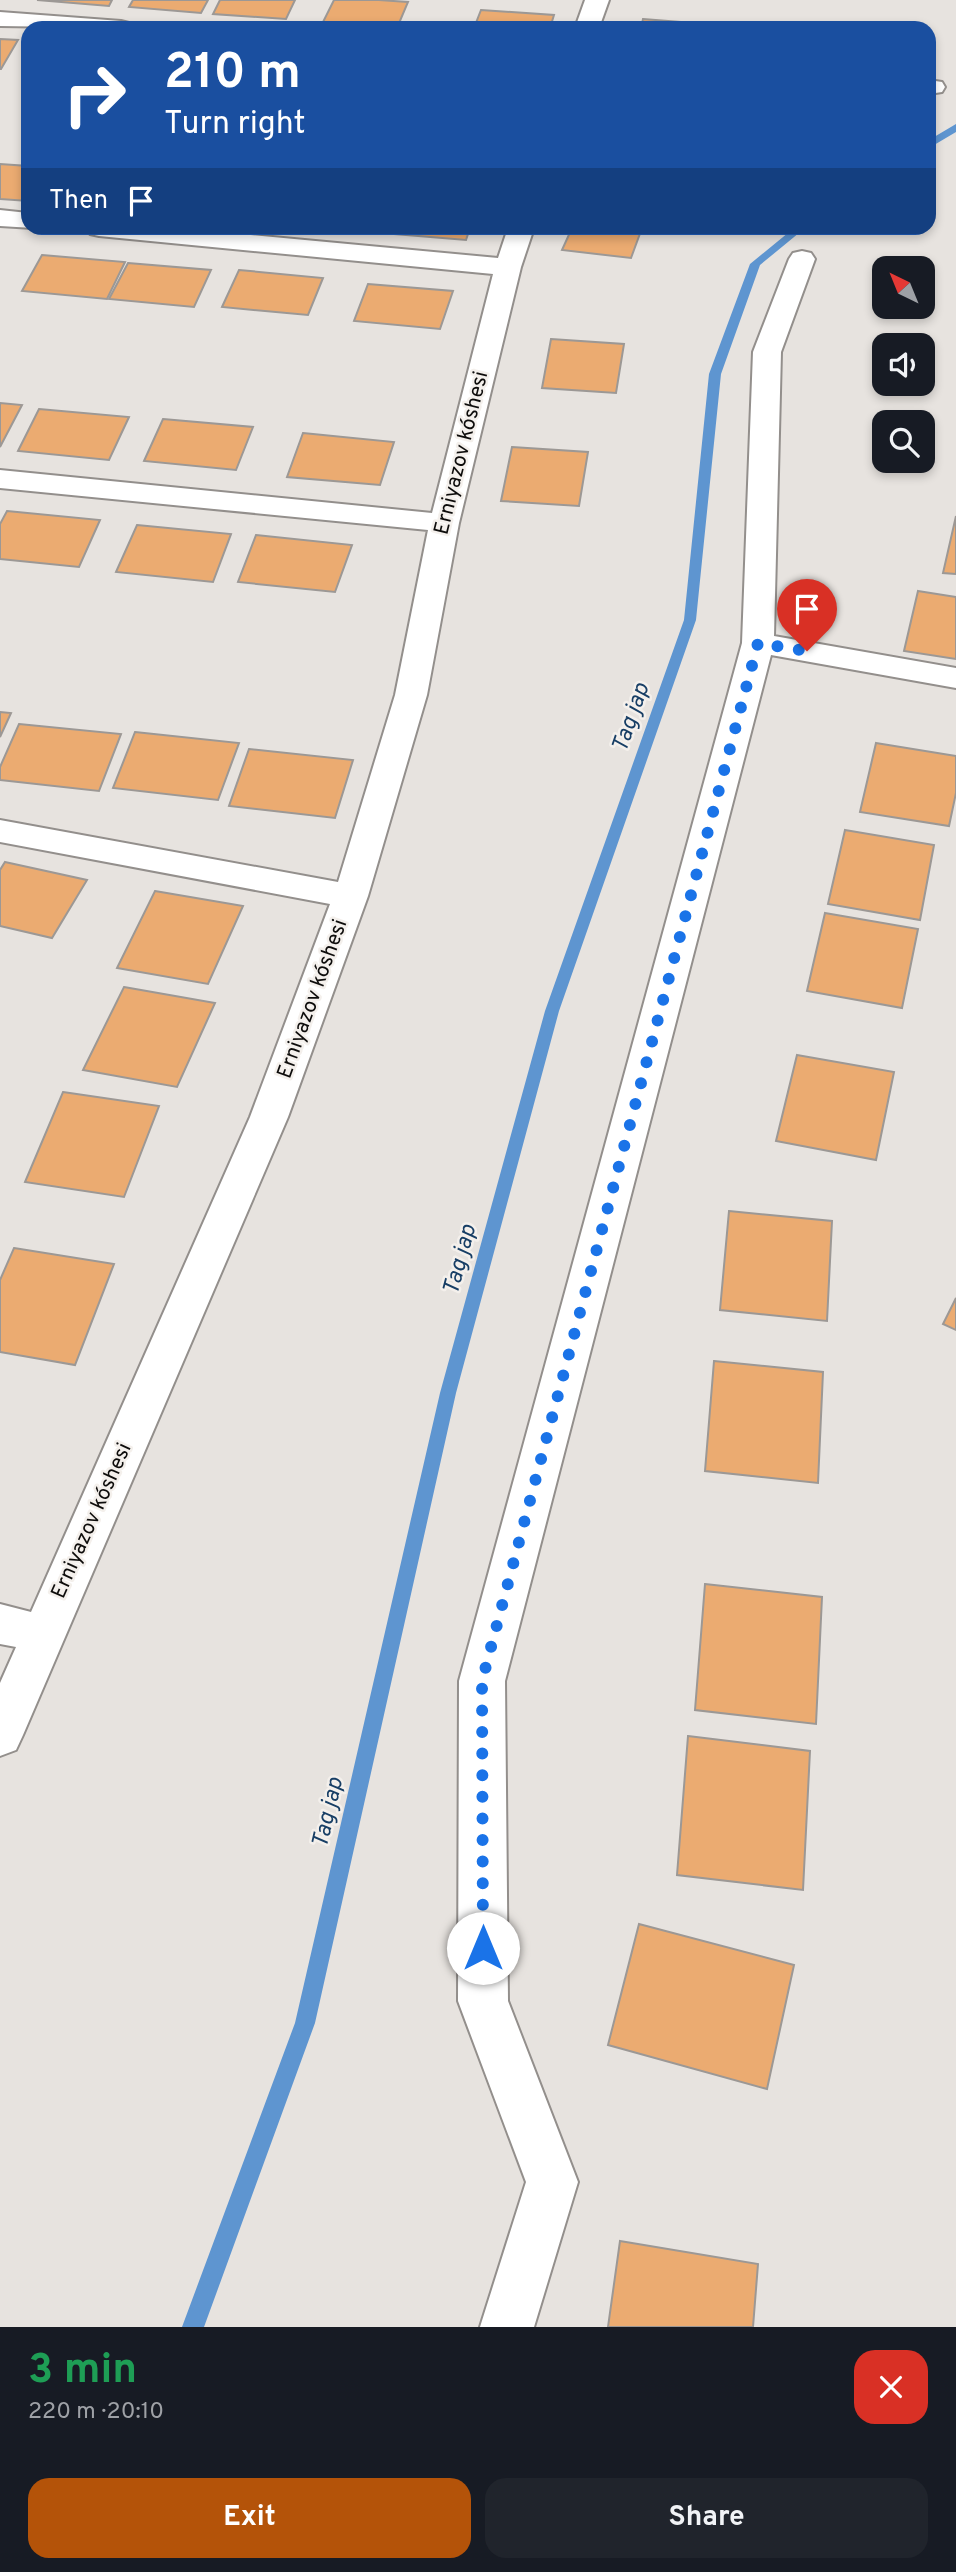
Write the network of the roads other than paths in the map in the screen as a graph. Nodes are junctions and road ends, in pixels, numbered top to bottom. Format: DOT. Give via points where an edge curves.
graph roads {
  1 [pos="597,0"];
  2 [pos="0,19"];
  3 [pos="27,21"];
  4 [pos="590,21"];
  5 [pos="0,218"];
  6 [pos="21,220"];
  7 [pos="172,235"];
  8 [pos="519,235"];
  9 [pos="802,259"];
  10 [pos="508,267"];
  11 [pos="0,479"];
  12 [pos="444,523"];
  13 [pos="758,643"];
  14 [pos="956,678"];
  15 [pos="0,831"];
  16 [pos="351,895"];
  17 [pos="0,1624"];
  18 [pos="43,1634"];
  19 [pos="0,1735"];
  20 [pos="507,2327"];
  1 -- 4 [label="street"];
  2 -- 3 [label="street"];
  5 -- 6 [label="street"];
  7 -- 10 [label="street"];
  8 -- 10 [label="street, Erniyazov kóshesi"];
  9 -- 13 [label="street" via="767,352"];
  10 -- 12 [label="street, Erniyazov kóshesi"];
  11 -- 12 [label="street"];
  12 -- 16 [label="street, Erniyazov kóshesi" via="411,695"];
  13 -- 14 [label="street"];
  13 -- 20 [label="street" via="482,1681 484,2001 552,2182"];
  15 -- 16 [label="street"];
  16 -- 18 [label="street, Erniyazov kóshesi" via="270,1117"];
  17 -- 18 [label="street"];
  18 -- 19 [label="street, Erniyazov kóshesi"];
}
